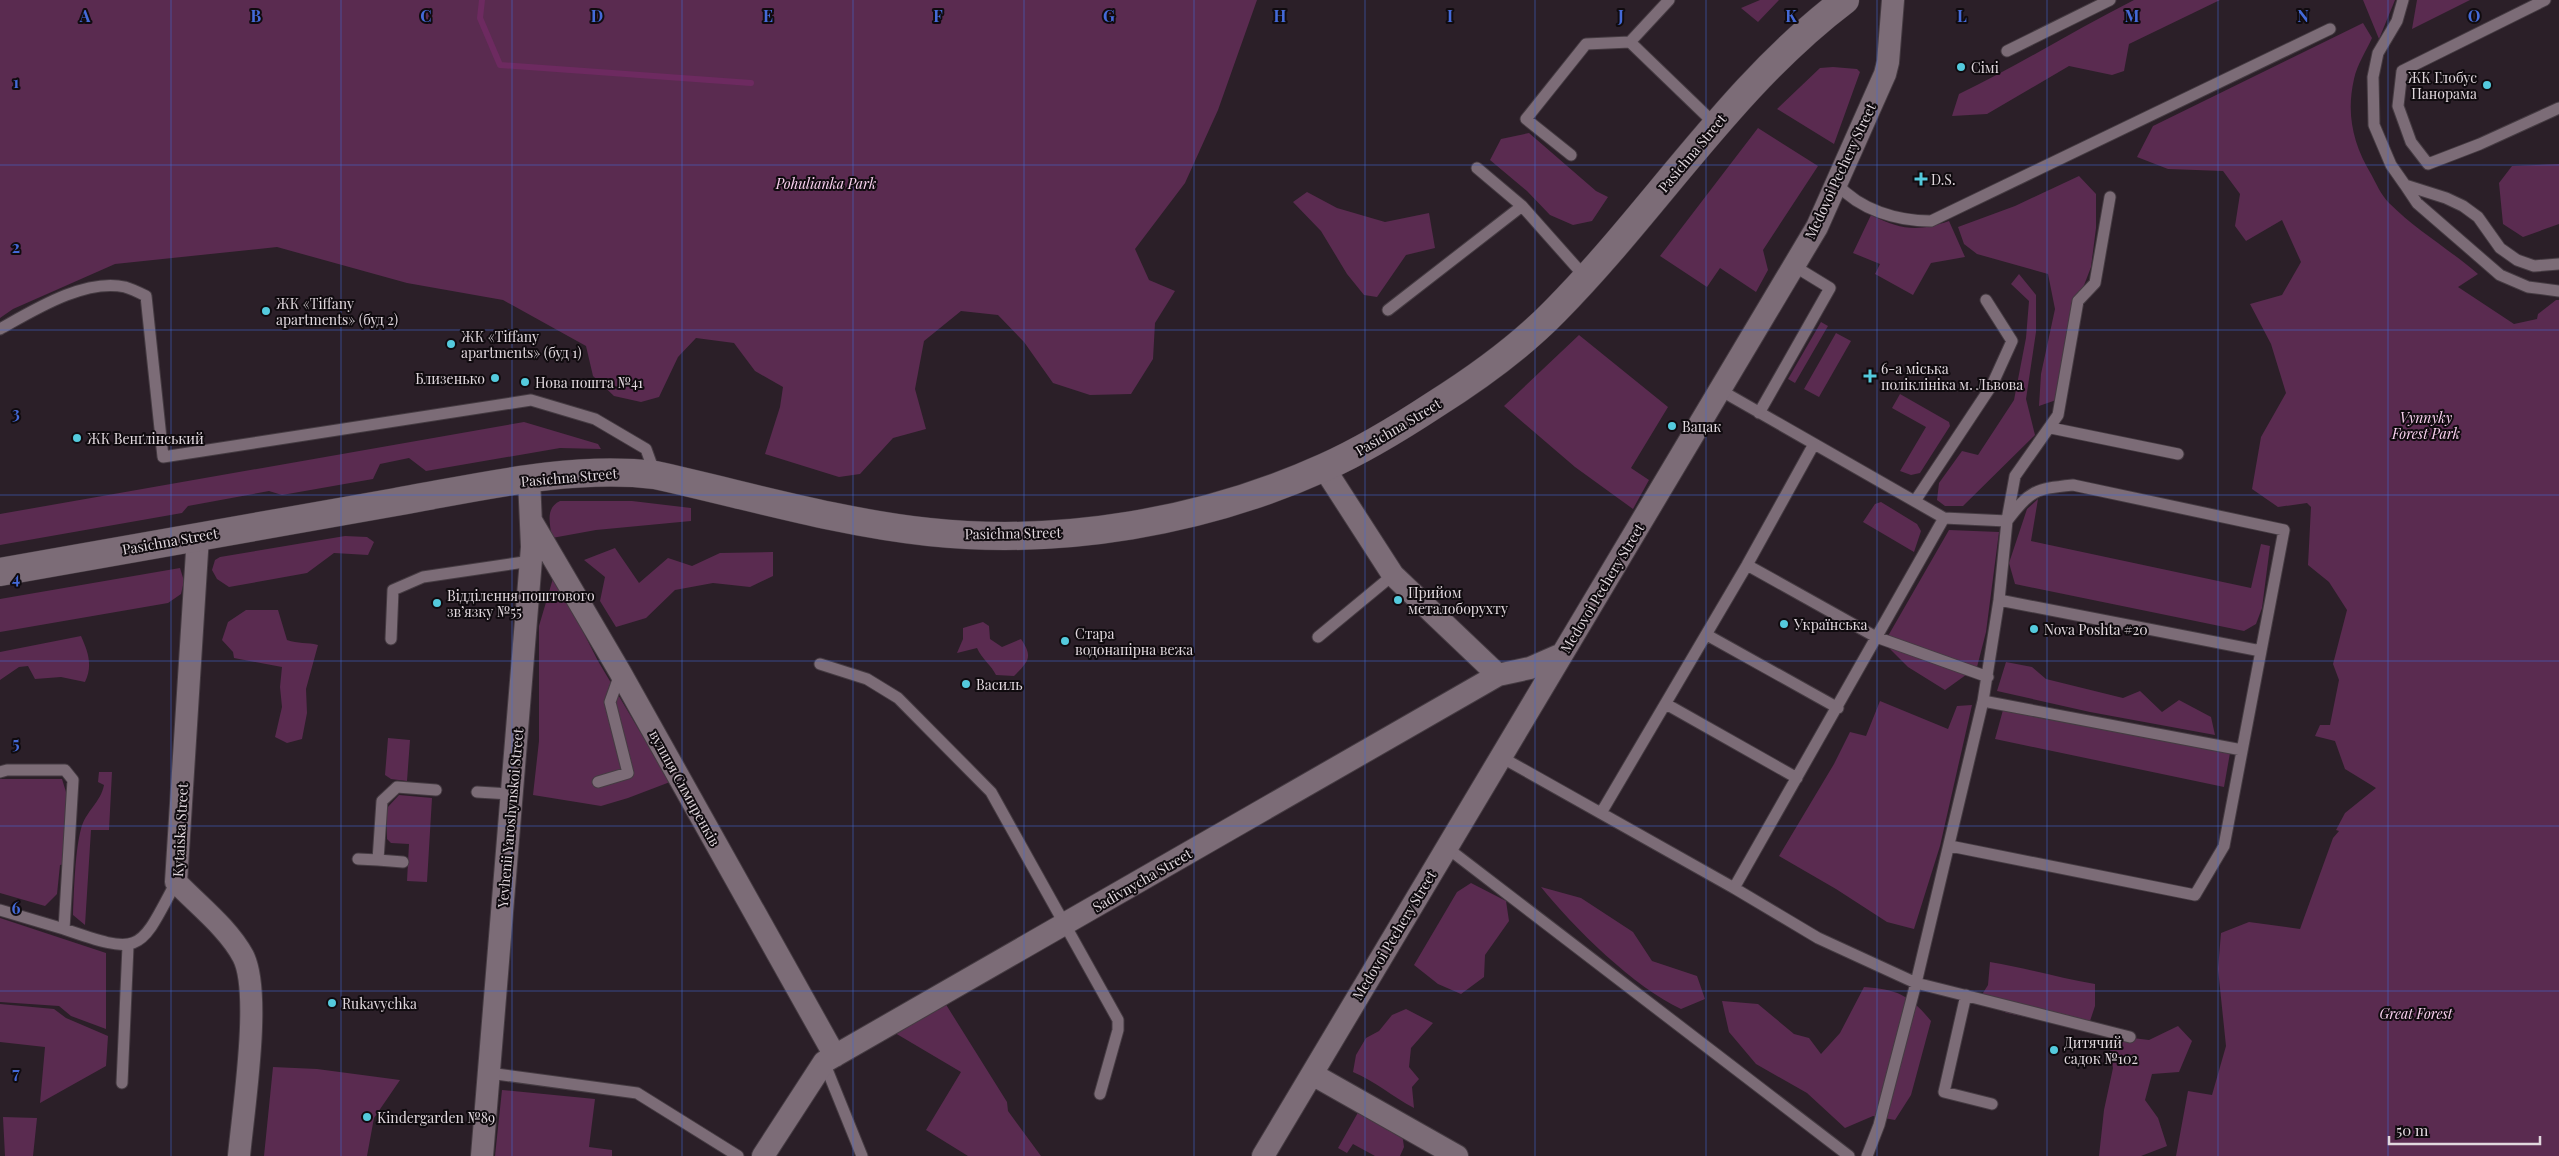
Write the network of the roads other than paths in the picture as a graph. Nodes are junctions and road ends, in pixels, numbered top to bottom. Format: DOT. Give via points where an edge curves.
graph roads {
  1 [pos="1669,0"];
  2 [pos="1845,0"];
  3 [pos="1893,0"];
  4 [pos="2110,0"];
  5 [pos="2403,0"];
  6 [pos="2516,0"];
  7 [pos="2545,0"];
  8 [pos="2521,11"];
  9 [pos="2330,29"];
  10 [pos="1630,42"];
  11 [pos="2007,51"];
  12 [pos="2559,108"];
  13 [pos="1715,124"];
  14 [pos="1571,155"];
  15 [pos="1477,168"];
  16 [pos="1837,184"];
  17 [pos="2405,185"];
  18 [pos="2110,197"];
  19 [pos="1522,206"];
  20 [pos="2559,264"];
  21 [pos="1794,266"];
  22 [pos="1586,278"];
  23 [pos="2559,291"];
  24 [pos="1986,300"];
  25 [pos="1388,310"];
  26 [pos="0,329"];
  27 [pos="1720,390"];
  28 [pos="1759,413"];
  29 [pos="2051,428"];
  30 [pos="1814,444"];
  31 [pos="2178,454"];
  32 [pos="1324,468"];
  33 [pos="655,475"];
  34 [pos="529,479"];
  35 [pos="1915,501"];
  36 [pos="1944,518"];
  37 [pos="2007,521"];
  38 [pos="532,522"];
  39 [pos="198,536"];
  40 [pos="531,561"];
  41 [pos="1747,565"];
  42 [pos="0,572"];
  43 [pos="1393,575"];
  44 [pos="1999,600"];
  45 [pos="1707,635"];
  46 [pos="1318,637"];
  47 [pos="1876,637"];
  48 [pos="391,639"];
  49 [pos="2261,651"];
  50 [pos="1562,654"];
  51 [pos="820,664"];
  52 [pos="620,672"];
  53 [pos="1498,675"];
  54 [pos="1988,677"];
  55 [pos="1984,701"];
  56 [pos="1666,704"];
  57 [pos="1838,708"];
  58 [pos="2242,750"];
  59 [pos="1501,757"];
  60 [pos="0,772"];
  61 [pos="1797,778"];
  62 [pos="598,782"];
  63 [pos="436,790"];
  64 [pos="477,792"];
  65 [pos="512,794"];
  66 [pos="1601,813"];
  67 [pos="1950,846"];
  68 [pos="1446,847"];
  69 [pos="358,859"];
  70 [pos="378,860"];
  71 [pos="403,862"];
  72 [pos="176,882"];
  73 [pos="1734,888"];
  74 [pos="0,910"];
  75 [pos="1066,923"];
  76 [pos="64,929"];
  77 [pos="128,946"];
  78 [pos="1916,983"];
  79 [pos="1966,996"];
  80 [pos="2130,1036"];
  81 [pos="829,1059"];
  82 [pos="489,1073"];
  83 [pos="1312,1074"];
  84 [pos="122,1083"];
  85 [pos="1100,1094"];
  86 [pos="1992,1104"];
  87 [pos="239,1156"];
  88 [pos="482,1156"];
  89 [pos="738,1156"];
  90 [pos="763,1156"];
  91 [pos="862,1156"];
  92 [pos="1263,1156"];
  93 [pos="1457,1156"];
  94 [pos="1848,1156"];
  95 [pos="1868,1156"];
  1 -- 10 [label="lane"];
  2 -- 13 [label="main road, Pasichna Street" via="1812,25"];
  3 -- 16 [label="street, Medovoi Pechery Street" via="1885,74"];
  4 -- 11 [label="lane"];
  5 -- 17 [label="lane" via="2397,21 2378,52 2372,102 2374,125 2381,145"];
  6 -- 8 [label="lane"];
  7 -- 8 [label="lane"];
  8 -- 12 [label="lane" via="2402,71 2398,106 2412,142 2428,164"];
  9 -- 16 [label="lane" via="1931,221 1889,216 1848,196"];
  10 -- 13 [label="lane"];
  10 -- 14 [label="lane" via="1586,44 1526,119"];
  13 -- 22 [label="main road, Pasichna Street"];
  15 -- 19 [label="lane"];
  16 -- 21 [label="street, Medovoi Pechery Street"];
  17 -- 20 [label="lane" via="2422,188 2463,206 2478,217 2500,248 2517,260 2534,266"];
  17 -- 23 [label="lane" via="2417,203 2500,275 2528,287"];
  18 -- 29 [label="lane" via="2095,283 2078,301 2058,415"];
  19 -- 22 [label="lane"];
  19 -- 25 [label="lane"];
  21 -- 27 [label="street, Medovoi Pechery Street"];
  21 -- 28 [label="lane" via="1830,288"];
  22 -- 32 [label="main road, Pasichna Street" via="1554,312 1483,374 1390,434"];
  24 -- 35 [label="lane" via="2012,341 1992,385"];
  26 -- 33 [label="lane" via="89,287 125,287 146,296 163,457 531,400 595,419 646,450"];
  27 -- 28 [label="lane"];
  27 -- 50 [label="street, Medovoi Pechery Street"];
  28 -- 30 [label="lane"];
  29 -- 31 [label="lane"];
  29 -- 37 [label="lane" via="2015,476"];
  30 -- 35 [label="lane"];
  30 -- 41 [label="lane"];
  32 -- 33 [label="main road, Pasichna Street" via="1252,494 1159,520 1116,528 1025,534 932,532 870,524"];
  32 -- 43 [label="street"];
  33 -- 34 [label="main road, Pasichna Street" via="602,472"];
  34 -- 38 [label="street, Yevhenii Yaroshynskoi Street"];
  34 -- 39 [label="main road, Pasichna Street"];
  35 -- 36 [label="lane"];
  36 -- 37 [label="lane"];
  36 -- 47 [label="lane"];
  37 -- 44 [label="lane"];
  37 -- 49 [label="lane" via="2025,498 2042,488 2073,484 2284,530"];
  38 -- 40 [label="street, Yevhenii Yaroshynskoi Street"];
  38 -- 52 [label="street, вулиця Симиренків"];
  39 -- 42 [label="main road, Pasichna Street"];
  39 -- 72 [label="street, Kytaiska Street"];
  40 -- 48 [label="lane" via="423,577 393,590"];
  40 -- 65 [label="street, Yevhenii Yaroshynskoi Street"];
  41 -- 45 [label="lane"];
  41 -- 47 [label="lane"];
  43 -- 46 [label="lane"];
  43 -- 53 [label="street"];
  44 -- 49 [label="lane"];
  44 -- 54 [label="lane"];
  45 -- 56 [label="lane"];
  45 -- 57 [label="lane"];
  47 -- 54 [label="lane"];
  47 -- 57 [label="lane"];
  49 -- 58 [label="lane"];
  50 -- 53 [label="street, Sadivnycha Street" via="1530,668"];
  50 -- 59 [label="street, Medovoi Pechery Street"];
  51 -- 75 [label="lane" via="867,678 898,698 991,792"];
  52 -- 62 [label="lane" via="610,702 628,773"];
  52 -- 81 [label="street, вулиця Симиренків"];
  53 -- 75 [label="street, Sadivnycha Street"];
  54 -- 55 [label="lane"];
  55 -- 58 [label="lane"];
  55 -- 67 [label="lane"];
  56 -- 61 [label="lane"];
  56 -- 66 [label="lane"];
  57 -- 61 [label="lane"];
  58 -- 67 [label="lane" via="2224,846 2195,895"];
  59 -- 66 [label="lane"];
  59 -- 68 [label="street, Medovoi Pechery Street"];
  60 -- 76 [label="lane" via="65,770 73,780"];
  61 -- 73 [label="lane"];
  63 -- 70 [label="lane" via="397,787 382,801"];
  64 -- 65 [label="lane"];
  65 -- 82 [label="street, Yevhenii Yaroshynskoi Street"];
  66 -- 73 [label="lane"];
  67 -- 78 [label="lane"];
  68 -- 83 [label="street, Medovoi Pechery Street"];
  68 -- 94 [label="lane"];
  69 -- 70 [label="lane"];
  70 -- 71 [label="lane"];
  72 -- 77 [label="lane" via="144,939"];
  72 -- 87 [label="street, Kytaiska Street" via="231,938 243,955 250,974 252,1017"];
  73 -- 78 [label="lane" via="1818,938"];
  74 -- 76 [label="lane"];
  75 -- 81 [label="street, Sadivnycha Street"];
  75 -- 85 [label="lane" via="1118,1020"];
  76 -- 77 [label="lane" via="100,942"];
  77 -- 84 [label="lane"];
  78 -- 79 [label="lane"];
  78 -- 95 [label="lane"];
  79 -- 80 [label="lane"];
  79 -- 86 [label="lane" via="1944,1092"];
  81 -- 90 [label="street, Sadivnycha Street"];
  81 -- 91 [label="lane"];
  82 -- 88 [label="street, Yevhenii Yaroshynskoi Street"];
  82 -- 89 [label="lane" via="638,1093"];
  83 -- 92 [label="street, Medovoi Pechery Street"];
  83 -- 93 [label="street"];
}
